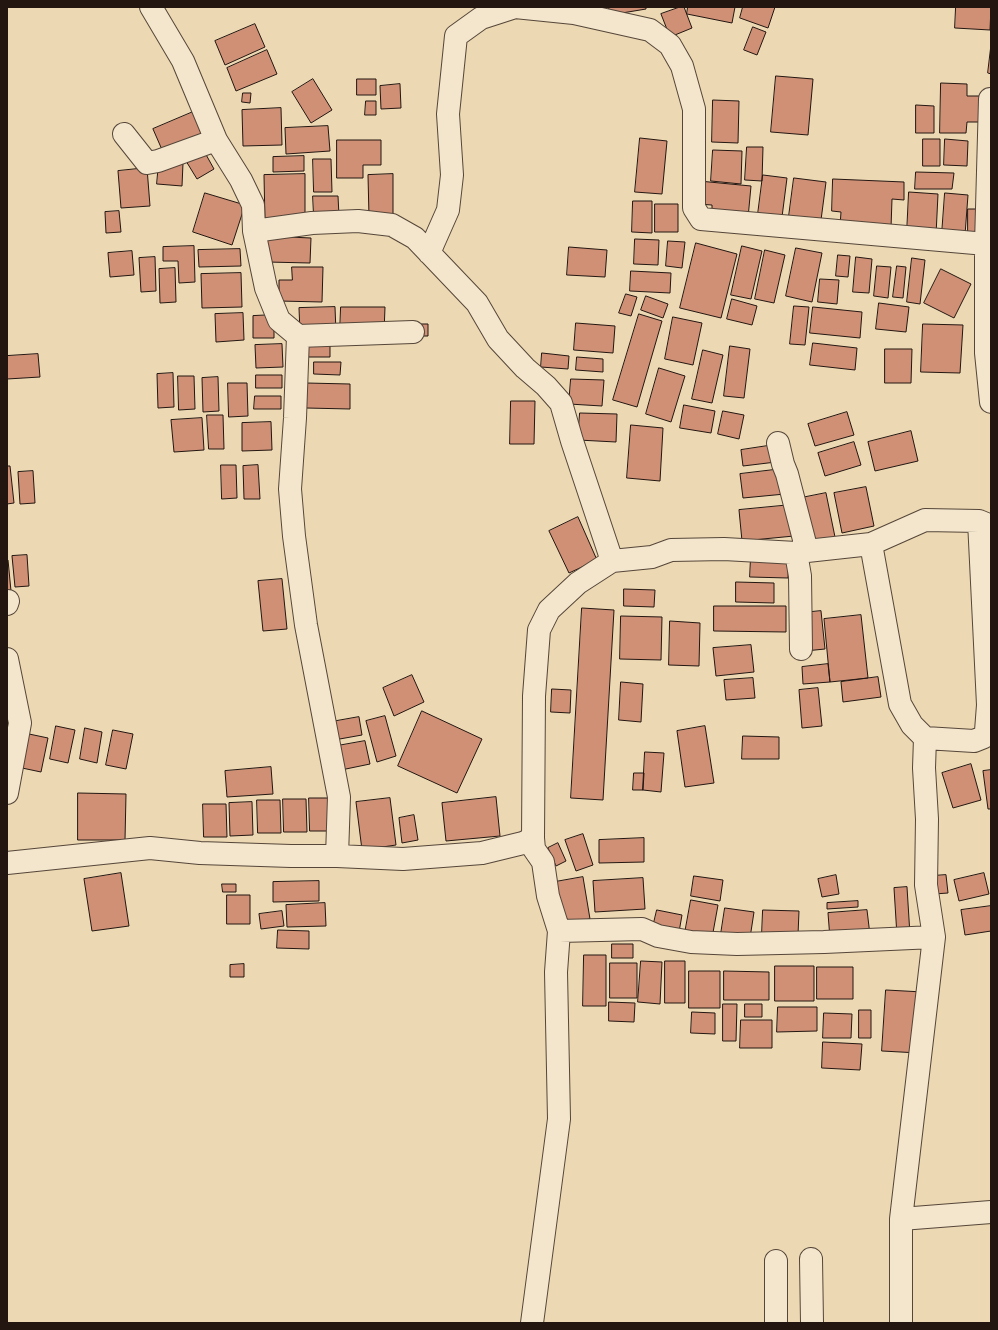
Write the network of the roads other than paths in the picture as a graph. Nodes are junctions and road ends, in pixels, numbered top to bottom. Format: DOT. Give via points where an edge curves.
graph roads {
  1 [pos="151,7"];
  2 [pos="990,99"];
  3 [pos="124,134"];
  4 [pos="216,140"];
  5 [pos="254,231"];
  6 [pos="986,244"];
  7 [pos="429,252"];
  8 [pos="413,332"];
  9 [pos="298,336"];
  10 [pos="991,402"];
  11 [pos="778,443"];
  12 [pos="985,523"];
  13 [pos="871,544"];
  14 [pos="802,552"];
  15 [pos="612,561"];
  16 [pos="801,649"];
  17 [pos="7,659"];
  18 [pos="925,738"];
  19 [pos="7,793"];
  20 [pos="533,838"];
  21 [pos="337,856"];
  22 [pos="7,863"];
  23 [pos="559,931"];
  24 [pos="934,937"];
  25 [pos="991,1212"];
  26 [pos="901,1219"];
  27 [pos="811,1260"];
  28 [pos="776,1261"];
  29 [pos="532,1323"];
  30 [pos="776,1323"];
  31 [pos="812,1323"];
  32 [pos="901,1323"];
  1 -- 4 [label="street" via="183,61"];
  2 -- 6 [label="street"];
  3 -- 4 [label="street" via="147,163"];
  4 -- 5 [label="street" via="253,205"];
  5 -- 7 [label="street" via="312,223 358,222 392,225 415,238"];
  5 -- 9 [label="street" via="266,288 279,320"];
  6 -- 7 [label="street" via="701,219 694,208 694,109 682,66 670,45 650,30 574,13 515,7 481,18 456,36 448,114 452,175 448,210"];
  6 -- 10 [label="street" via="986,353"];
  7 -- 15 [label="street" via="477,303 498,339 561,403"];
  8 -- 9 [label="street"];
  9 -- 21 [label="street" via="296,418 290,489 306,625 339,797"];
  11 -- 14 [label="street" via="787,474"];
  12 -- 13 [label="street" via="925,520"];
  12 -- 18 [label="street" via="988,705 986,731 984,737 974,741"];
  13 -- 14 [label="street"];
  13 -- 18 [label="street" via="900,704 912,725"];
  14 -- 15 [label="street" via="724,548 671,550 652,557"];
  14 -- 16 [label="street"];
  15 -- 20 [label="street" via="578,582 549,610 539,630 534,696"];
  17 -- 19 [label="street" via="20,723"];
  18 -- 24 [label="street" via="926,885"];
  20 -- 21 [label="street" via="482,853 402,859"];
  20 -- 23 [label="street" via="534,849 543,862 548,896"];
  21 -- 22 [label="street" via="200,853 150,848"];
  23 -- 24 [label="street" via="642,930 658,936 691,942 737,944"];
  23 -- 29 [label="street" via="556,972 559,1119"];
  24 -- 26 [label="street"];
  25 -- 26 [label="street"];
  26 -- 32 [label="street"];
  27 -- 31 [label="street"];
  28 -- 30 [label="street"];
}
